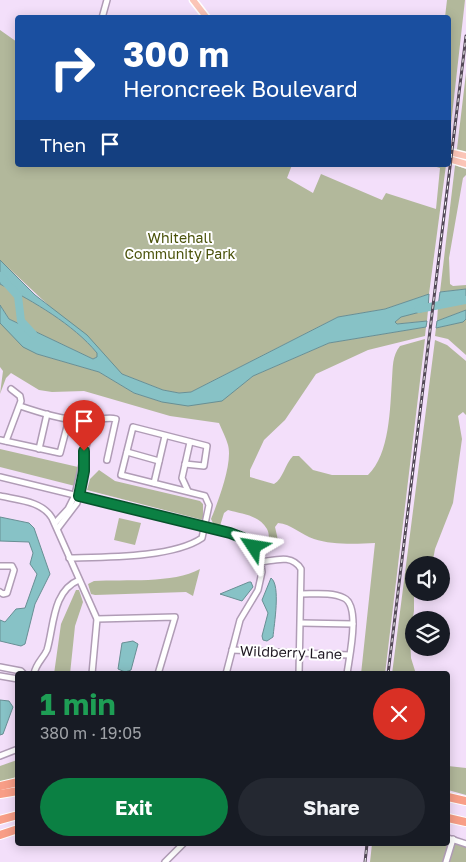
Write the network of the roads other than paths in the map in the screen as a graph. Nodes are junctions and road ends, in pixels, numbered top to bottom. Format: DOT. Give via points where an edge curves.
graph roads {
  1 [pos="107,0"];
  2 [pos="193,0"];
  3 [pos="103,15"];
  4 [pos="206,15"];
  5 [pos="451,152"];
  6 [pos="466,156"];
  7 [pos="451,159"];
  8 [pos="466,164"];
  9 [pos="11,389"];
  10 [pos="20,406"];
  11 [pos="47,414"];
  12 [pos="69,419"];
  13 [pos="92,421"];
  14 [pos="165,436"];
  15 [pos="0,440"];
  16 [pos="6,441"];
  17 [pos="190,442"];
  18 [pos="39,449"];
  19 [pos="127,452"];
  20 [pos="106,460"];
  21 [pos="159,461"];
  22 [pos="185,464"];
  23 [pos="0,477"];
  24 [pos="154,483"];
  25 [pos="188,491"];
  26 [pos="77,495"];
  27 [pos="0,496"];
  28 [pos="55,523"];
  29 [pos="205,527"];
  30 [pos="70,558"];
  31 [pos="261,562"];
  32 [pos="0,566"];
  33 [pos="79,580"];
  34 [pos="0,592"];
  35 [pos="301,594"];
  36 [pos="96,619"];
  37 [pos="300,623"];
  38 [pos="353,624"];
  39 [pos="232,650"];
  40 [pos="300,653"];
  41 [pos="349,655"];
  42 [pos="0,667"];
  43 [pos="21,671"];
  44 [pos="35,671"];
  45 [pos="92,671"];
  46 [pos="159,671"];
  47 [pos="227,671"];
  48 [pos="299,671"];
  49 [pos="347,671"];
  50 [pos="0,676"];
  51 [pos="15,678"];
  52 [pos="15,750"];
  53 [pos="0,756"];
  54 [pos="15,783"];
  55 [pos="0,786"];
  56 [pos="15,792"];
  57 [pos="0,794"];
  58 [pos="450,798"];
  59 [pos="466,802"];
  60 [pos="15,813"];
  61 [pos="15,814"];
  62 [pos="0,815"];
  63 [pos="450,818"];
  64 [pos="0,820"];
  65 [pos="466,822"];
  66 [pos="15,830"];
  67 [pos="0,836"];
  68 [pos="450,839"];
  69 [pos="466,844"];
  70 [pos="181,846"];
  71 [pos="449,846"];
  72 [pos="165,862"];
  73 [pos="446,862"];
  1 -- 3 [label="street"];
  2 -- 4 [label="main road"];
  5 -- 6 [label="main road"];
  7 -- 8 [label="main road"];
  9 -- 10 [label="street" via="21,398"];
  10 -- 11 [label="street"];
  10 -- 16 [label="street"];
  11 -- 12 [label="street"];
  11 -- 18 [label="street"];
  12 -- 13 [label="street"];
  12 -- 18 [label="street" via="60,453"];
  13 -- 20 [label="street" via="105,417 116,419"];
  13 -- 26 [label="street"];
  14 -- 17 [label="street"];
  14 -- 19 [label="street" via="132,427"];
  14 -- 21 [label="street"];
  15 -- 16 [label="street"];
  16 -- 18 [label="street"];
  17 -- 22 [label="street"];
  17 -- 22 [label="street" via="207,446 204,466"];
  19 -- 21 [label="street"];
  19 -- 24 [label="street" via="121,475"];
  21 -- 24 [label="street"];
  22 -- 25 [label="street" via="182,478"];
  23 -- 26 [label="street"];
  24 -- 25 [label="street"];
  25 -- 29 [label="street" via="208,500"];
  26 -- 28 [label="street" via="75,508"];
  26 -- 29 [label="street"];
  27 -- 28 [label="street" via="39,506 47,510"];
  28 -- 30 [label="street"];
  29 -- 30 [label="street" via="202,538 164,552"];
  29 -- 31 [label="street" via="243,538 256,550"];
  30 -- 33 [label="street"];
  31 -- 35 [label="street" via="282,559 295,562 301,573"];
  31 -- 39 [label="street" via="260,586 243,614"];
  32 -- 34 [label="street" via="12,566 14,570 7,593"];
  33 -- 36 [label="street"];
  33 -- 44 [label="street" via="65,591 58,604 46,653"];
  35 -- 37 [label="street"];
  35 -- 38 [label="street" via="331,594 345,598 351,606"];
  36 -- 45 [label="street"];
  36 -- 46 [label="street" via="175,617"];
  37 -- 38 [label="street"];
  37 -- 40 [label="street"];
  38 -- 41 [label="street"];
  39 -- 40 [label="street, Wildberry Lane"];
  39 -- 47 [label="street"];
  40 -- 41 [label="street, Wildberry Lane"];
  40 -- 48 [label="street"];
  41 -- 49 [label="street"];
  42 -- 43 [label="street"];
  50 -- 51 [label="street"];
  52 -- 53 [label="street"];
  54 -- 55 [label="highway"];
  56 -- 57 [label="highway"];
  58 -- 59 [label="highway"];
  60 -- 62 [label="highway"];
  61 -- 64 [label="highway"];
  63 -- 65 [label="highway"];
  66 -- 67 [label="highway"];
  68 -- 69 [label="street"];
  70 -- 72 [label="street"];
  71 -- 73 [label="street"];
}
